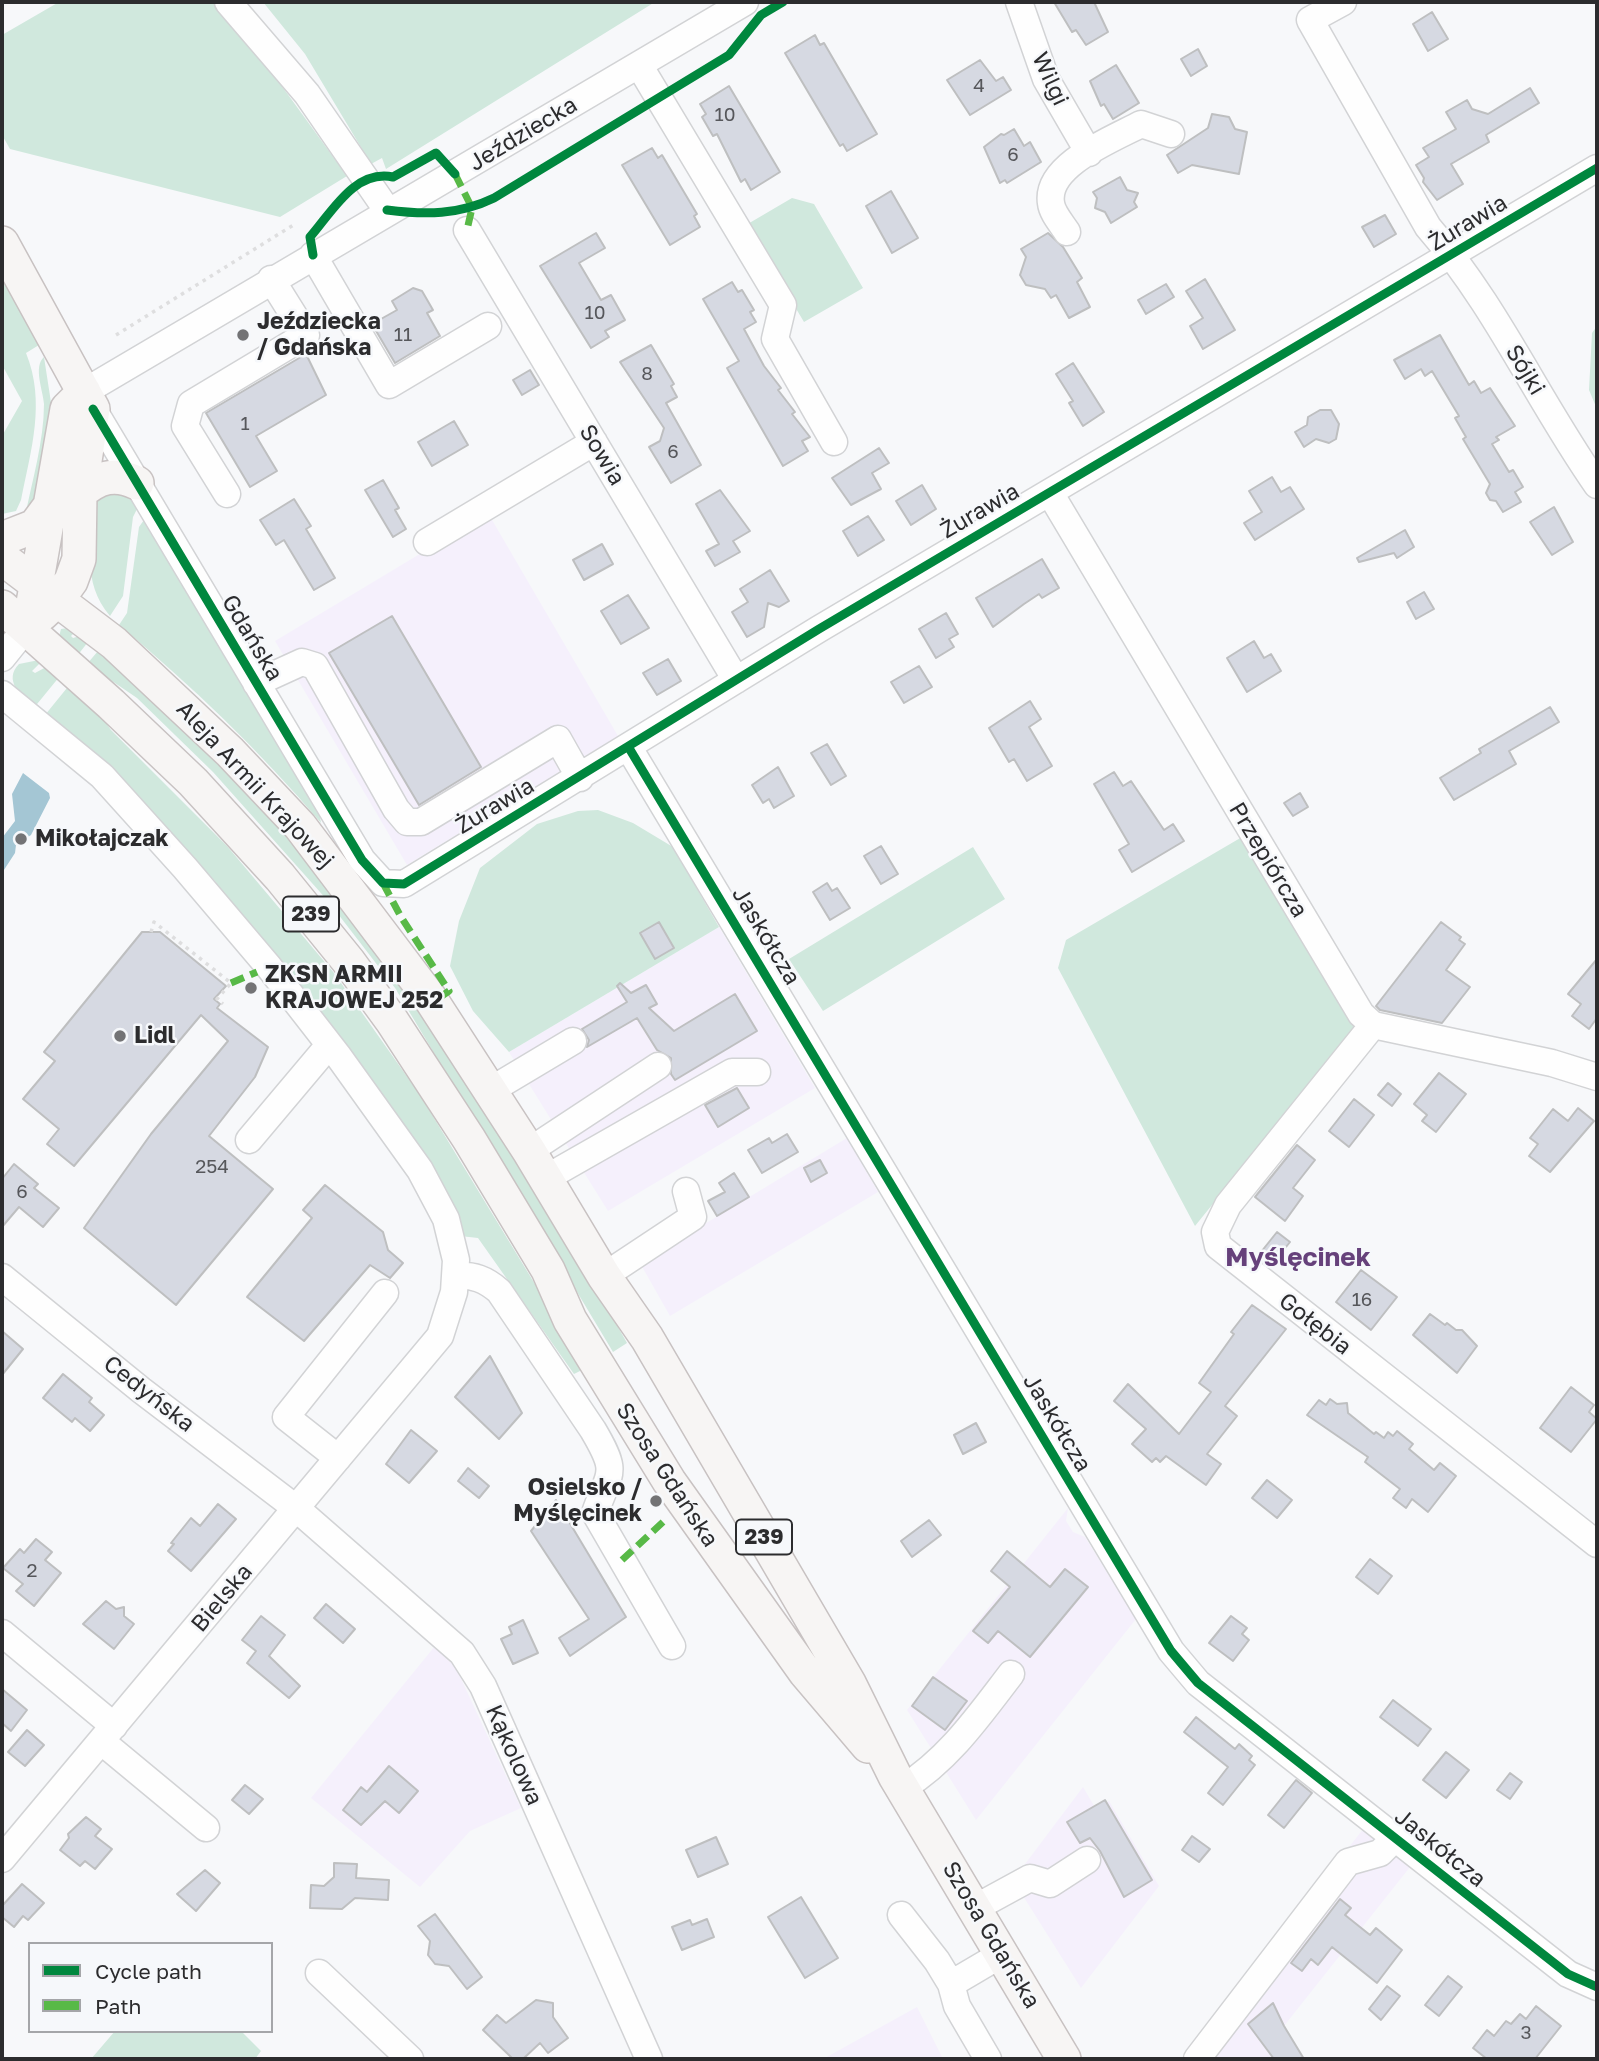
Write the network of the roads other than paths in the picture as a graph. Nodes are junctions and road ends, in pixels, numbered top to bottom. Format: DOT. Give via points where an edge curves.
graph roads {
  1 [pos="228,2"];
  2 [pos="745,2"];
  3 [pos="1019,2"];
  4 [pos="1343,2"];
  5 [pos="639,65"];
  6 [pos="1171,134"];
  7 [pos="1089,153"];
  8 [pos="1597,168"];
  9 [pos="387,211"];
  10 [pos="467,230"];
  11 [pos="1067,232"];
  12 [pos="2,243"];
  13 [pos="313,255"];
  14 [pos="1453,255"];
  15 [pos="271,279"];
  16 [pos="488,326"];
  17 [pos="89,400"];
  18 [pos="594,442"];
  19 [pos="834,442"];
  20 [pos="137,483"];
  21 [pos="1597,485"];
  22 [pos="1050,493"];
  23 [pos="227,494"];
  24 [pos="66,498"];
  25 [pos="2,539"];
  26 [pos="427,542"];
  27 [pos="2,558"];
  28 [pos="48,592"];
  29 [pos="14,617"];
  30 [pos="2,658"];
  31 [pos="736,680"];
  32 [pos="256,683"];
  33 [pos="2,694"];
  34 [pos="629,748"];
  35 [pos="580,778"];
  36 [pos="383,883"];
  37 [pos="1373,1025"];
  38 [pos="573,1041"];
  39 [pos="329,1045"];
  40 [pos="658,1066"];
  41 [pos="757,1072"];
  42 [pos="1597,1077"];
  43 [pos="491,1090"];
  44 [pos="248,1140"];
  45 [pos="537,1164"];
  46 [pos="686,1191"];
  47 [pos="578,1231"];
  48 [pos="540,1257"];
  49 [pos="456,1276"];
  50 [pos="604,1276"];
  51 [pos="2,1277"];
  52 [pos="385,1293"];
  53 [pos="338,1458"];
  54 [pos="297,1510"];
  55 [pos="1597,1544"];
  56 [pos="2,1633"];
  57 [pos="672,1646"];
  58 [pos="1011,1674"];
  59 [pos="107,1733"];
  60 [pos="899,1782"];
  61 [pos="206,1828"];
  62 [pos="1395,1837"];
  63 [pos="2,1859"];
  64 [pos="1087,1860"];
  65 [pos="975,1908"];
  66 [pos="901,1915"];
  67 [pos="1002,1954"];
  68 [pos="319,1973"];
  69 [pos="951,1984"];
  70 [pos="1597,1987"];
  71 [pos="410,2059"];
  72 [pos="647,2059"];
  73 [pos="988,2059"];
  74 [pos="1063,2059"];
  75 [pos="1197,2059"];
  1 -- 9 [label="street" via="315,105"];
  2 -- 5 [label="street, Jeździecka"];
  3 -- 7 [label="street, Wilgi" via="1046,79"];
  4 -- 14 [label="street, Sójki" via="1310,20 1428,227"];
  5 -- 9 [label="street, Jeździecka"];
  5 -- 19 [label="street" via="783,305 775,339"];
  6 -- 7 [label="street" via="1141,124"];
  7 -- 11 [label="street" via="1061,170 1050,188 1051,206"];
  8 -- 14 [label="street, Żurawia"];
  9 -- 13 [label="street, Jeździecka"];
  10 -- 18 [label="street, Sowia"];
  12 -- 17 [label="main road, Gdańska"];
  13 -- 15 [label="street, Jeździecka"];
  13 -- 16 [label="street" via="389,385"];
  14 -- 21 [label="street, Sójki"];
  14 -- 22 [label="street, Żurawia"];
  15 -- 17 [label="street, Jeździecka"];
  15 -- 23 [label="street" via="306,335 191,404 185,426"];
  17 -- 20 [label="street, Gdańska"];
  17 -- 24 [label="main road"];
  18 -- 26 [label="street"];
  18 -- 31 [label="street, Sowia"];
  20 -- 24 [label="main road" via="108,477"];
  20 -- 32 [label="street, Gdańska"];
  22 -- 31 [label="street, Żurawia"];
  22 -- 37 [label="street, Przepiórcza" via="1351,998"];
  24 -- 25 [label="main road" via="35,526"];
  24 -- 28 [label="main road" via="79,559 71,581"];
  27 -- 28 [label="main road, Aleja Armii Krajowej / 239"];
  28 -- 29 [label="main road"];
  28 -- 43 [label="main road, Aleja Armii Krajowej / 239" via="173,696 300,826 400,956"];
  29 -- 30 [label="street"];
  29 -- 48 [label="main road, Aleja Armii Krajowej / 239" via="193,782 315,919 399,1032"];
  31 -- 34 [label="street, Żurawia"];
  32 -- 35 [label="street" via="302,662 315,666 407,822 422,822 558,739"];
  32 -- 36 [label="street, Gdańska" via="362,860"];
  33 -- 39 [label="street" via="102,776 269,967"];
  34 -- 35 [label="street, Żurawia"];
  34 -- 62 [label="street, Jaskółcza" via="1171,1651 1198,1683"];
  35 -- 36 [label="street, Żurawia" via="404,884"];
  37 -- 42 [label="street"];
  37 -- 55 [label="street, Gołębia" via="1228,1205 1215,1232 1218,1246"];
  38 -- 43 [label="street"];
  39 -- 44 [label="street"];
  39 -- 49 [label="street" via="437,1202 453,1243"];
  40 -- 45 [label="street"];
  41 -- 45 [label="street" via="732,1072"];
  43 -- 45 [label="main road, Aleja Armii Krajowej / 239"];
  45 -- 47 [label="main road, Aleja Armii Krajowej / 239"];
  46 -- 50 [label="street" via="693,1217"];
  47 -- 50 [label="main road, Szosa Gdańska / 239"];
  48 -- 60 [label="main road, Szosa Gdańska / 239" via="570,1320 676,1492 828,1702"];
  49 -- 53 [label="street, Bielska" via="440,1336"];
  49 -- 57 [label="street" via="486,1280 499,1291 593,1430 608,1458 611,1478 595,1513"];
  50 -- 60 [label="main road, Szosa Gdańska / 239" via="654,1350 849,1683"];
  51 -- 54 [label="street, Cedyńska"];
  52 -- 53 [label="street" via="286,1417"];
  53 -- 54 [label="street, Bielska"];
  54 -- 59 [label="street, Bielska"];
  54 -- 72 [label="street, Kąkolowa" via="474,1668"];
  56 -- 59 [label="street"];
  58 -- 60 [label="street" via="931,1771"];
  59 -- 61 [label="street"];
  59 -- 63 [label="street, Bielska"];
  60 -- 65 [label="main road, Szosa Gdańska / 239"];
  62 -- 70 [label="street, Jaskółcza" via="1568,1974"];
  62 -- 75 [label="street" via="1380,1853 1348,1862"];
  64 -- 65 [label="street" via="1049,1884 1030,1878"];
  65 -- 67 [label="main road, Szosa Gdańska / 239"];
  66 -- 69 [label="street"];
  67 -- 69 [label="street"];
  67 -- 74 [label="main road, Szosa Gdańska / 239"];
  68 -- 71 [label="street"];
  69 -- 73 [label="street" via="957,2006"];
}
